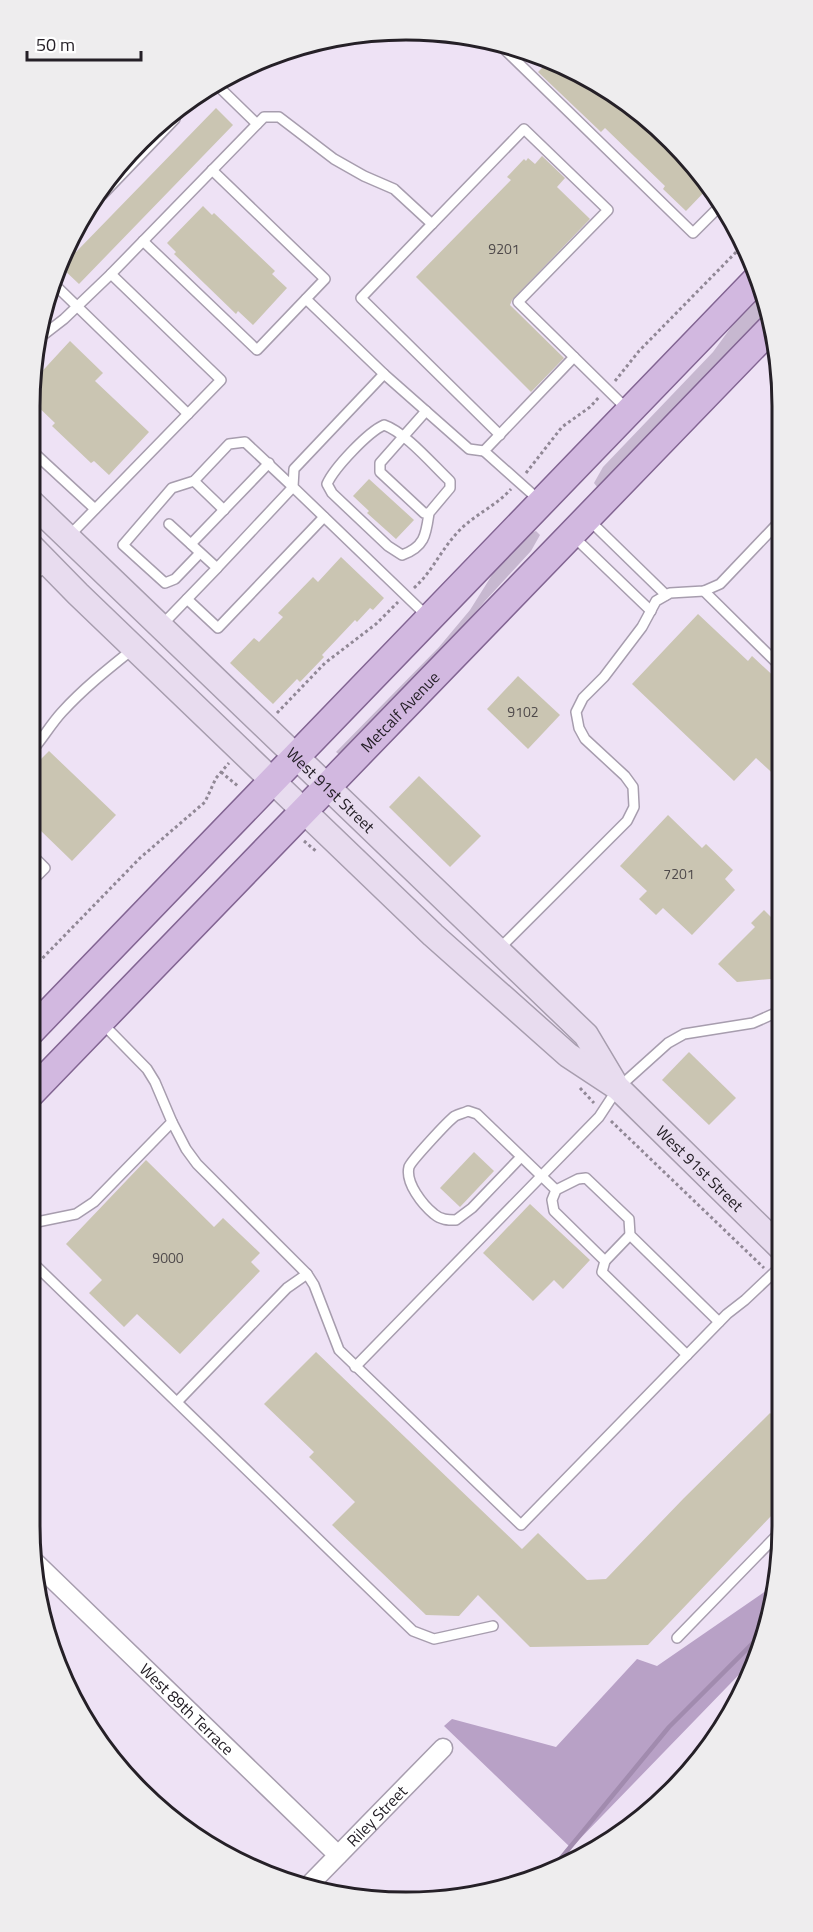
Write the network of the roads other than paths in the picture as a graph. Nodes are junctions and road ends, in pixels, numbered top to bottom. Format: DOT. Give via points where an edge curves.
graph roads {
  1 [pos="513,57"];
  2 [pos="223,91"];
  3 [pos="257,124"];
  4 [pos="212,170"];
  5 [pos="715,211"];
  6 [pos="432,224"];
  7 [pos="143,241"];
  8 [pos="111,274"];
  9 [pos="751,285"];
  10 [pos="60,290"];
  11 [pos="306,299"];
  12 [pos="76,308"];
  13 [pos="49,331"];
  14 [pos="765,334"];
  15 [pos="574,357"];
  16 [pos="384,374"];
  17 [pos="426,411"];
  18 [pos="629,412"];
  19 [pos="188,414"];
  20 [pos="500,435"];
  21 [pos="403,437"];
  22 [pos="484,451"];
  23 [pos="40,458"];
  24 [pos="269,464"];
  25 [pos="194,481"];
  26 [pos="293,486"];
  27 [pos="542,503"];
  28 [pos="95,509"];
  29 [pos="40,510"];
  30 [pos="224,510"];
  31 [pos="429,513"];
  32 [pos="324,517"];
  33 [pos="169,524"];
  34 [pos="579,526"];
  35 [pos="772,529"];
  36 [pos="40,534"];
  37 [pos="68,537"];
  38 [pos="191,544"];
  39 [pos="200,553"];
  40 [pos="40,555"];
  41 [pos="48,563"];
  42 [pos="217,568"];
  43 [pos="40,571"];
  44 [pos="704,591"];
  45 [pos="666,595"];
  46 [pos="187,599"];
  47 [pos="137,603"];
  48 [pos="651,610"];
  49 [pos="430,619"];
  50 [pos="161,626"];
  51 [pos="135,648"];
  52 [pos="772,658"];
  53 [pos="40,743"];
  54 [pos="296,757"];
  55 [pos="274,781"];
  56 [pos="327,786"];
  57 [pos="303,810"];
  58 [pos="498,950"];
  59 [pos="772,1014"];
  60 [pos="40,1022"];
  61 [pos="100,1022"];
  62 [pos="40,1084"];
  63 [pos="618,1088"];
  64 [pos="172,1122"];
  65 [pos="522,1157"];
  66 [pos="541,1176"];
  67 [pos="556,1190"];
  68 [pos="40,1221"];
  69 [pos="630,1235"];
  70 [pos="772,1239"];
  71 [pos="605,1261"];
  72 [pos="40,1270"];
  73 [pos="307,1274"];
  74 [pos="772,1274"];
  75 [pos="719,1322"];
  76 [pos="687,1355"];
  77 [pos="355,1367"];
  78 [pos="177,1402"];
  79 [pos="772,1540"];
  80 [pos="44,1570"];
  81 [pos="493,1626"];
  82 [pos="676,1638"];
  83 [pos="442,1748"];
  84 [pos="338,1855"];
  85 [pos="314,1880"];
  1 -- 5 [label="lane" via="693,233"];
  2 -- 3 [label="lane"];
  3 -- 4 [label="lane"];
  3 -- 6 [label="lane" via="264,117 279,117 334,159 394,189"];
  4 -- 7 [label="lane"];
  4 -- 11 [label="lane" via="325,279"];
  6 -- 15 [label="lane" via="524,129 608,210 518,302"];
  6 -- 20 [label="lane" via="361,298"];
  7 -- 8 [label="lane"];
  7 -- 11 [label="lane" via="257,350"];
  8 -- 12 [label="lane"];
  8 -- 19 [label="lane" via="221,380"];
  9 -- 18 [label="main road"];
  10 -- 12 [label="lane"];
  11 -- 16 [label="lane"];
  12 -- 13 [label="lane"];
  12 -- 19 [label="lane"];
  14 -- 34 [label="main road, Metcalf Avenue"];
  15 -- 18 [label="lane"];
  15 -- 20 [label="lane"];
  16 -- 17 [label="lane"];
  16 -- 26 [label="lane" via="294,469"];
  17 -- 21 [label="lane"];
  17 -- 22 [label="lane" via="469,449"];
  18 -- 27 [label="main road"];
  19 -- 28 [label="lane"];
  20 -- 22 [label="lane"];
  21 -- 31 [label="lane" via="450,481 450,488"];
  21 -- 31 [label="lane" via="380,463 380,472 424,513"];
  21 -- 31 [label="lane" via="384,425 376,429 327,484 339,500 402,555 420,545"];
  22 -- 27 [label="lane"];
  23 -- 28 [label="lane"];
  24 -- 25 [label="lane" via="245,442 229,444"];
  24 -- 26 [label="lane"];
  24 -- 30 [label="lane"];
  25 -- 30 [label="lane"];
  25 -- 39 [label="lane" via="172,488 123,545 165,583 175,579"];
  26 -- 32 [label="lane"];
  26 -- 42 [label="lane"];
  27 -- 34 [label="main road"];
  27 -- 49 [label="main road"];
  28 -- 37 [label="lane"];
  29 -- 37 [label="street, West 91st Street"];
  30 -- 38 [label="lane"];
  32 -- 46 [label="lane" via="218,628"];
  32 -- 49 [label="lane"];
  33 -- 38 [label="lane"];
  34 -- 45 [label="lane"];
  34 -- 48 [label="lane"];
  34 -- 56 [label="main road, Metcalf Avenue"];
  35 -- 44 [label="lane" via="720,584"];
  36 -- 37 [label="street" via="50,543 60,544"];
  37 -- 47 [label="street, West 91st Street"];
  38 -- 39 [label="lane"];
  39 -- 42 [label="lane"];
  40 -- 41 [label="street, West 91st Street"];
  41 -- 43 [label="lane"];
  41 -- 47 [label="street" via="66,551 115,597"];
  41 -- 51 [label="street, West 91st Street"];
  42 -- 46 [label="lane"];
  44 -- 45 [label="lane"];
  44 -- 52 [label="lane"];
  45 -- 48 [label="lane"];
  46 -- 50 [label="lane"];
  47 -- 50 [label="street, West 91st Street"];
  48 -- 58 [label="lane" via="576,712 585,739 633,787 634,807 627,821"];
  49 -- 54 [label="main road"];
  50 -- 54 [label="street, West 91st Street"];
  51 -- 53 [label="lane" via="90,683 60,714"];
  51 -- 55 [label="street, West 91st Street"];
  54 -- 55 [label="main road"];
  54 -- 56 [label="street, West 91st Street"];
  55 -- 57 [label="street, West 91st Street"];
  55 -- 60 [label="main road"];
  56 -- 57 [label="main road, Metcalf Avenue"];
  56 -- 58 [label="street, West 91st Street"];
  57 -- 61 [label="main road, Metcalf Avenue"];
  57 -- 63 [label="street, West 91st Street" via="433,935 551,1040"];
  58 -- 63 [label="street, West 91st Street" via="586,1035"];
  59 -- 63 [label="lane" via="753,1023 684,1034 668,1043"];
  61 -- 62 [label="main road, Metcalf Avenue"];
  61 -- 64 [label="lane" via="147,1069"];
  63 -- 66 [label="lane" via="599,1117"];
  63 -- 70 [label="street, West 91st Street"];
  64 -- 68 [label="lane" via="94,1202 76,1214"];
  64 -- 73 [label="lane" via="197,1164"];
  65 -- 65 [label="lane" via="477,1114 468,1111 455,1116 410,1164 408,1174 418,1196 435,1215 456,1220"];
  65 -- 66 [label="lane"];
  66 -- 67 [label="lane"];
  66 -- 77 [label="lane"];
  67 -- 69 [label="lane" via="586,1178 629,1219"];
  67 -- 71 [label="lane" via="552,1200 554,1211"];
  69 -- 71 [label="lane"];
  69 -- 75 [label="lane"];
  71 -- 76 [label="lane" via="602,1272"];
  72 -- 78 [label="lane"];
  73 -- 77 [label="lane" via="339,1350"];
  73 -- 78 [label="lane" via="287,1288"];
  74 -- 75 [label="lane"];
  75 -- 76 [label="lane"];
  76 -- 77 [label="lane" via="521,1526"];
  78 -- 81 [label="lane" via="413,1631 434,1639"];
  79 -- 82 [label="lane"];
  80 -- 84 [label="street, West 89th Terrace"];
  83 -- 84 [label="street, Riley Street"];
  84 -- 85 [label="street, Riley Street"];
}
